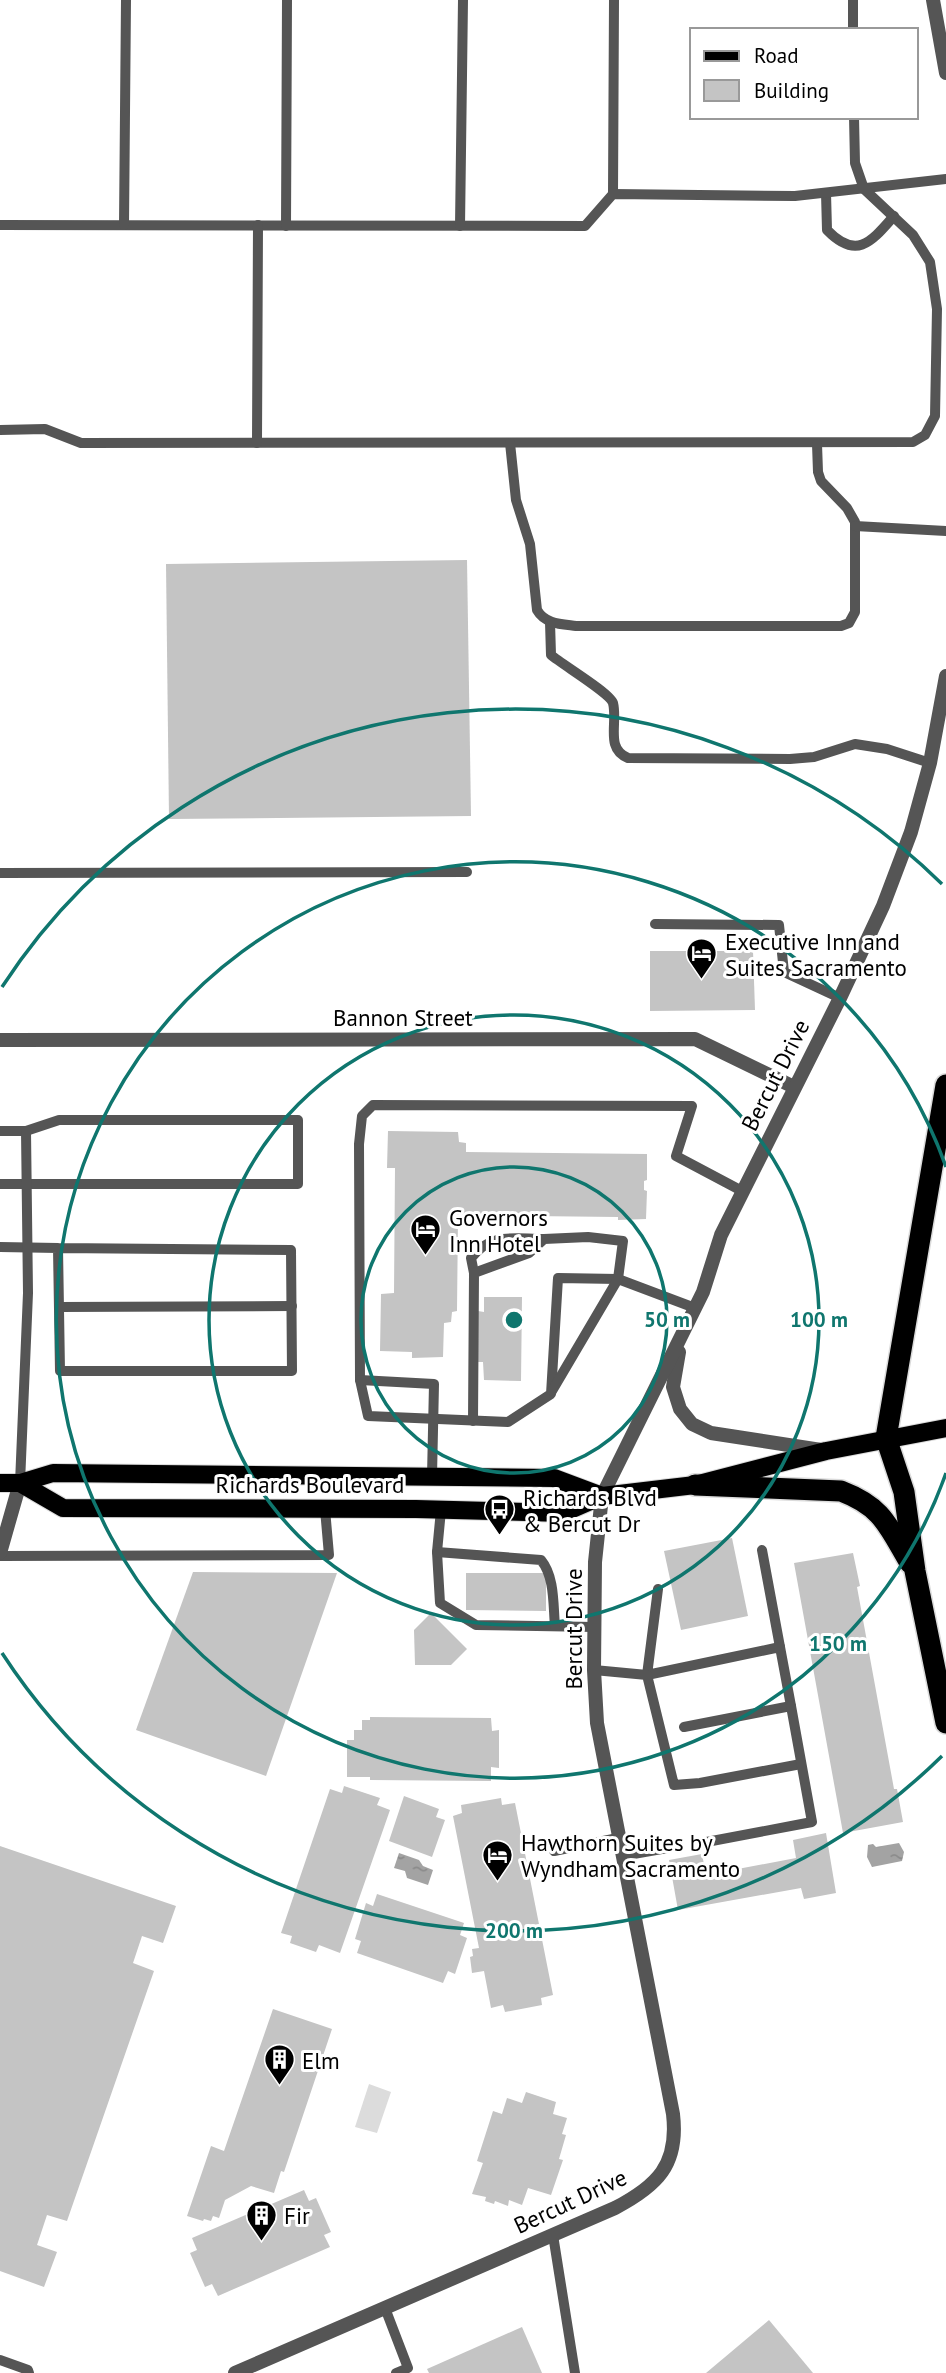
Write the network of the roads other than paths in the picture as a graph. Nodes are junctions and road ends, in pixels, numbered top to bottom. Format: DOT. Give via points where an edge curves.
graph roads {
  1 [pos="126,0"];
  2 [pos="287,0"];
  3 [pos="463,0"];
  4 [pos="614,0"];
  5 [pos="853,0"];
  6 [pos="933,0"];
  7 [pos="853,28"];
  8 [pos="946,73"];
  9 [pos="855,119"];
  10 [pos="946,179"];
  11 [pos="864,189"];
  12 [pos="826,193"];
  13 [pos="614,194"];
  14 [pos="894,216"];
  15 [pos="0,225"];
  16 [pos="124,225"];
  17 [pos="258,225"];
  18 [pos="286,226"];
  19 [pos="460,226"];
  20 [pos="0,430"];
  21 [pos="257,443"];
  22 [pos="510,443"];
  23 [pos="817,444"];
  24 [pos="855,526"];
  25 [pos="946,531"];
  26 [pos="550,622"];
  27 [pos="946,676"];
  28 [pos="930,763"];
  29 [pos="467,872"];
  30 [pos="0,873"];
  31 [pos="655,924"];
  32 [pos="840,998"];
  33 [pos="0,1040"];
  34 [pos="946,1085"];
  35 [pos="794,1087"];
  36 [pos="0,1131"];
  37 [pos="26,1131"];
  38 [pos="0,1184"];
  39 [pos="27,1184"];
  40 [pos="742,1191"];
  41 [pos="544,1239"];
  42 [pos="0,1247"];
  43 [pos="27,1247"];
  44 [pos="58,1248"];
  45 [pos="474,1273"];
  46 [pos="618,1279"];
  47 [pos="292,1306"];
  48 [pos="59,1307"];
  49 [pos="695,1308"];
  50 [pos="686,1326"];
  51 [pos="360,1380"];
  52 [pos="551,1394"];
  53 [pos="434,1419"];
  54 [pos="473,1421"];
  55 [pos="946,1428"];
  56 [pos="886,1438"];
  57 [pos="826,1451"];
  58 [pos="432,1476"];
  59 [pos="0,1483"];
  60 [pos="20,1483"];
  61 [pos="695,1485"];
  62 [pos="602,1496"];
  63 [pos="325,1509"];
  64 [pos="440,1510"];
  65 [pos="762,1550"];
  66 [pos="437,1552"];
  67 [pos="0,1555"];
  68 [pos="915,1571"];
  69 [pos="659,1589"];
  70 [pos="555,1626"];
  71 [pos="594,1627"];
  72 [pos="780,1647"];
  73 [pos="594,1670"];
  74 [pos="647,1675"];
  75 [pos="791,1706"];
  76 [pos="946,1723"];
  77 [pos="684,1727"];
  78 [pos="801,1765"];
  79 [pos="618,1838"];
  80 [pos="696,1844"];
  81 [pos="673,1847"];
  82 [pos="554,1851"];
  83 [pos="622,1856"];
  84 [pos="553,2235"];
  85 [pos="385,2308"];
  86 [pos="0,2360"];
  87 [pos="29,2373"];
  88 [pos="235,2373"];
  89 [pos="396,2373"];
  90 [pos="575,2373"];
  1 -- 16 [label="lane"];
  2 -- 18 [label="lane"];
  3 -- 19 [label="lane"];
  4 -- 13 [label="lane"];
  5 -- 7 [label="lane"];
  6 -- 8 [label="street"];
  9 -- 11 [label="lane" via="855,163"];
  10 -- 11 [label="lane"];
  11 -- 12 [label="lane"];
  11 -- 14 [label="lane"];
  12 -- 13 [label="lane"];
  12 -- 14 [label="lane" via="827,230 839,242 855,246 873,241"];
  13 -- 19 [label="lane" via="585,226"];
  14 -- 23 [label="lane" via="930,262 937,309 935,416 925,435 913,442"];
  15 -- 16 [label="lane"];
  16 -- 17 [label="lane"];
  17 -- 18 [label="lane"];
  17 -- 21 [label="lane"];
  18 -- 19 [label="lane"];
  20 -- 21 [label="lane" via="45,429 80,443"];
  21 -- 22 [label="lane"];
  22 -- 23 [label="lane"];
  22 -- 26 [label="lane" via="516,499 530,544 537,610"];
  23 -- 24 [label="lane" via="821,481 847,508"];
  24 -- 25 [label="lane"];
  24 -- 26 [label="lane" via="855,612 849,623 841,626 576,626"];
  26 -- 28 [label="lane" via="551,655 609,696 615,747 628,758 790,759 855,744"];
  27 -- 28 [label="street, Bercut Drive"];
  28 -- 32 [label="street, Bercut Drive" via="896,875"];
  29 -- 30 [label="lane"];
  31 -- 32 [label="lane" via="779,925 784,972"];
  32 -- 35 [label="street, Bercut Drive"];
  33 -- 35 [label="street, Bannon Street" via="695,1039"];
  34 -- 56 [label="highway"];
  35 -- 40 [label="street, Bercut Drive"];
  36 -- 37 [label="lane"];
  37 -- 39 [label="lane"];
  37 -- 39 [label="lane" via="59,1120 298,1120 298,1184"];
  38 -- 39 [label="lane"];
  39 -- 43 [label="lane"];
  40 -- 49 [label="street, Bercut Drive"];
  40 -- 51 [label="lane" via="676,1156 692,1106 373,1105 362,1116 359,1144"];
  41 -- 45 [label="lane" via="529,1252"];
  41 -- 45 [label="lane" via="494,1239 471,1258"];
  41 -- 46 [label="lane" via="623,1241"];
  42 -- 43 [label="lane"];
  43 -- 44 [label="lane"];
  43 -- 60 [label="lane"];
  44 -- 47 [label="lane" via="291,1250"];
  44 -- 48 [label="lane"];
  45 -- 54 [label="lane"];
  46 -- 49 [label="lane"];
  46 -- 52 [label="lane"];
  46 -- 52 [label="lane" via="558,1278"];
  47 -- 48 [label="lane"];
  47 -- 48 [label="lane" via="292,1371 60,1371"];
  49 -- 50 [label="street, Bercut Drive"];
  50 -- 57 [label="street" via="673,1387 686,1418 711,1433"];
  50 -- 62 [label="street, Bercut Drive"];
  51 -- 53 [label="lane" via="368,1416"];
  51 -- 53 [label="lane" via="434,1384"];
  52 -- 54 [label="lane" via="508,1422"];
  53 -- 54 [label="lane"];
  53 -- 58 [label="lane"];
  55 -- 56 [label="main road, Richards Boulevard"];
  56 -- 57 [label="main road, Richards Boulevard"];
  56 -- 68 [label="highway" via="904,1492"];
  57 -- 61 [label="main road, Richards Boulevard"];
  58 -- 60 [label="main road, Richards Boulevard" via="53,1473"];
  58 -- 62 [label="main road, Richards Boulevard" via="554,1478"];
  59 -- 60 [label="main road, Richards Boulevard"];
  60 -- 63 [label="main road, Richards Boulevard" via="63,1508"];
  60 -- 67 [label="street"];
  61 -- 62 [label="main road, Richards Boulevard"];
  61 -- 68 [label="highway" via="841,1491 862,1499 887,1524"];
  62 -- 64 [label="main road, Richards Boulevard" via="563,1513"];
  62 -- 71 [label="street, Bercut Drive"];
  63 -- 64 [label="main road, Richards Boulevard"];
  63 -- 67 [label="lane" via="329,1555"];
  64 -- 66 [label="lane"];
  65 -- 72 [label="lane"];
  66 -- 70 [label="lane" via="440,1603 476,1625"];
  66 -- 70 [label="lane" via="541,1560 547,1567"];
  68 -- 76 [label="highway"];
  69 -- 74 [label="lane"];
  70 -- 71 [label="lane"];
  71 -- 73 [label="street, Bercut Drive"];
  72 -- 74 [label="lane"];
  72 -- 75 [label="lane"];
  73 -- 74 [label="lane"];
  73 -- 79 [label="street, Bercut Drive" via="597,1723"];
  74 -- 78 [label="lane" via="674,1786"];
  75 -- 77 [label="lane"];
  75 -- 78 [label="lane"];
  78 -- 80 [label="lane" via="812,1822"];
  79 -- 82 [label="lane"];
  79 -- 83 [label="street, Bercut Drive"];
  81 -- 83 [label="lane"];
  83 -- 84 [label="street, Bercut Drive" via="673,2114 673,2143 662,2172 642,2194"];
  84 -- 85 [label="street, Bercut Drive"];
  84 -- 90 [label="lane"];
  85 -- 88 [label="street, Bercut Drive"];
  85 -- 89 [label="lane" via="408,2368"];
  86 -- 87 [label="lane"];
}
